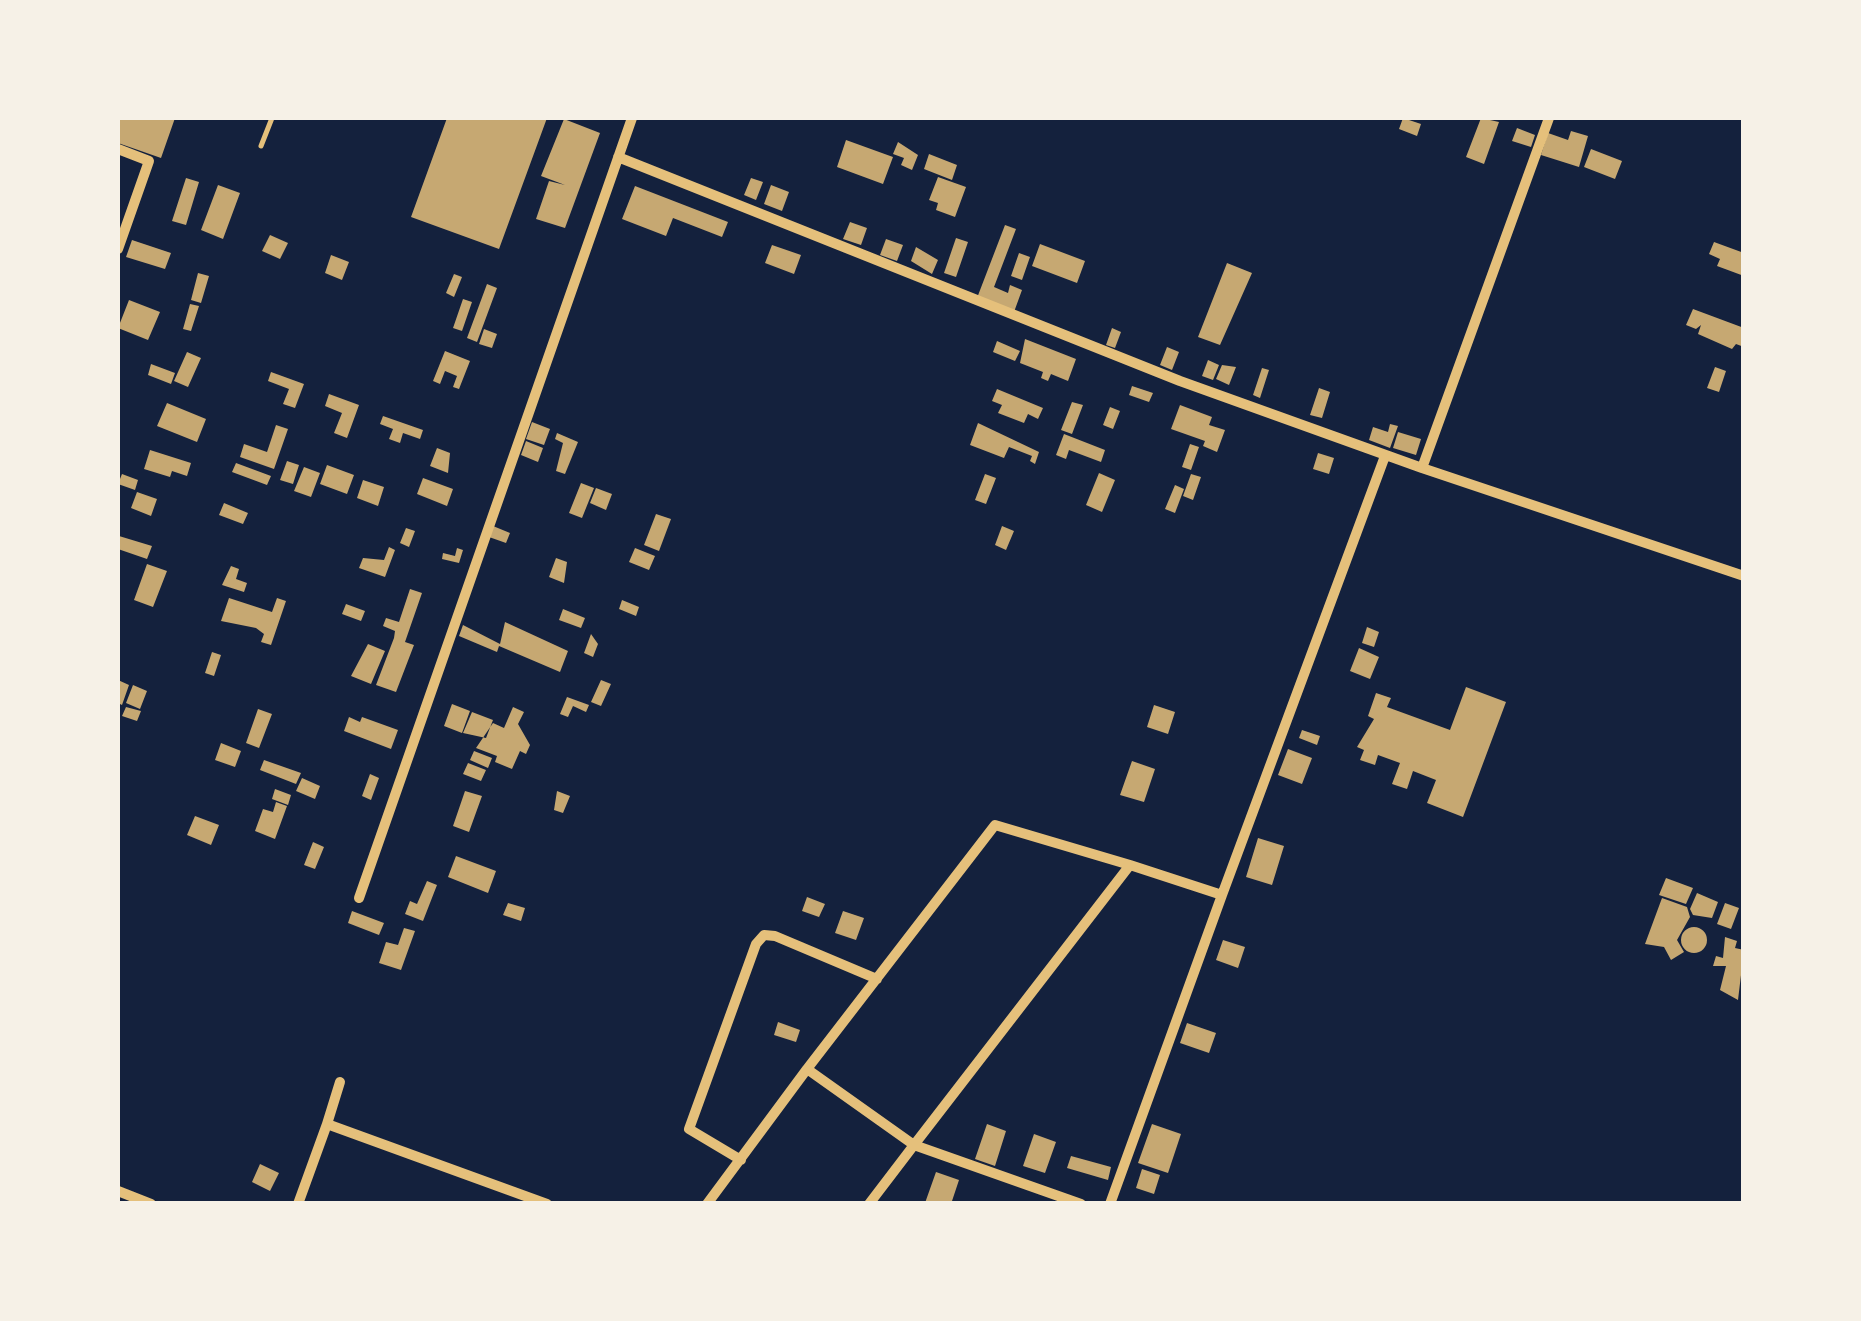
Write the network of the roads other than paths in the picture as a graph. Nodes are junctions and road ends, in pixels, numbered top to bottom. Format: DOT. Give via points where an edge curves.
graph roads {
  1 [pos="272,118"];
  2 [pos="632,118"];
  3 [pos="1549,118"];
  4 [pos="262,146"];
  5 [pos="118,149"];
  6 [pos="618,157"];
  7 [pos="118,249"];
  8 [pos="1386,456"];
  9 [pos="1422,468"];
  10 [pos="1744,576"];
  11 [pos="1130,864"];
  12 [pos="1222,895"];
  13 [pos="359,898"];
  14 [pos="877,978"];
  15 [pos="808,1069"];
  16 [pos="340,1082"];
  17 [pos="327,1124"];
  18 [pos="914,1144"];
  19 [pos="741,1160"];
  20 [pos="118,1191"];
  21 [pos="151,1204"];
  22 [pos="298,1204"];
  23 [pos="547,1204"];
  24 [pos="707,1204"];
  25 [pos="869,1204"];
  26 [pos="1081,1204"];
  27 [pos="1110,1204"];
  1 -- 4 [label="lane"];
  2 -- 6 [label="street"];
  3 -- 9 [label="street"];
  5 -- 7 [label="street" via="149,161"];
  6 -- 8 [label="street" via="1180,382"];
  6 -- 13 [label="street"];
  8 -- 9 [label="street"];
  8 -- 12 [label="street"];
  9 -- 10 [label="street"];
  11 -- 12 [label="street"];
  11 -- 14 [label="street" via="995,824"];
  11 -- 18 [label="street"];
  12 -- 27 [label="street"];
  14 -- 15 [label="street"];
  14 -- 19 [label="street" via="775,936 764,935 756,944 689,1129"];
  15 -- 18 [label="street"];
  15 -- 19 [label="street"];
  16 -- 17 [label="street"];
  17 -- 22 [label="street"];
  17 -- 23 [label="street"];
  18 -- 25 [label="street"];
  18 -- 26 [label="street"];
  19 -- 24 [label="street"];
  20 -- 21 [label="street"];
}
